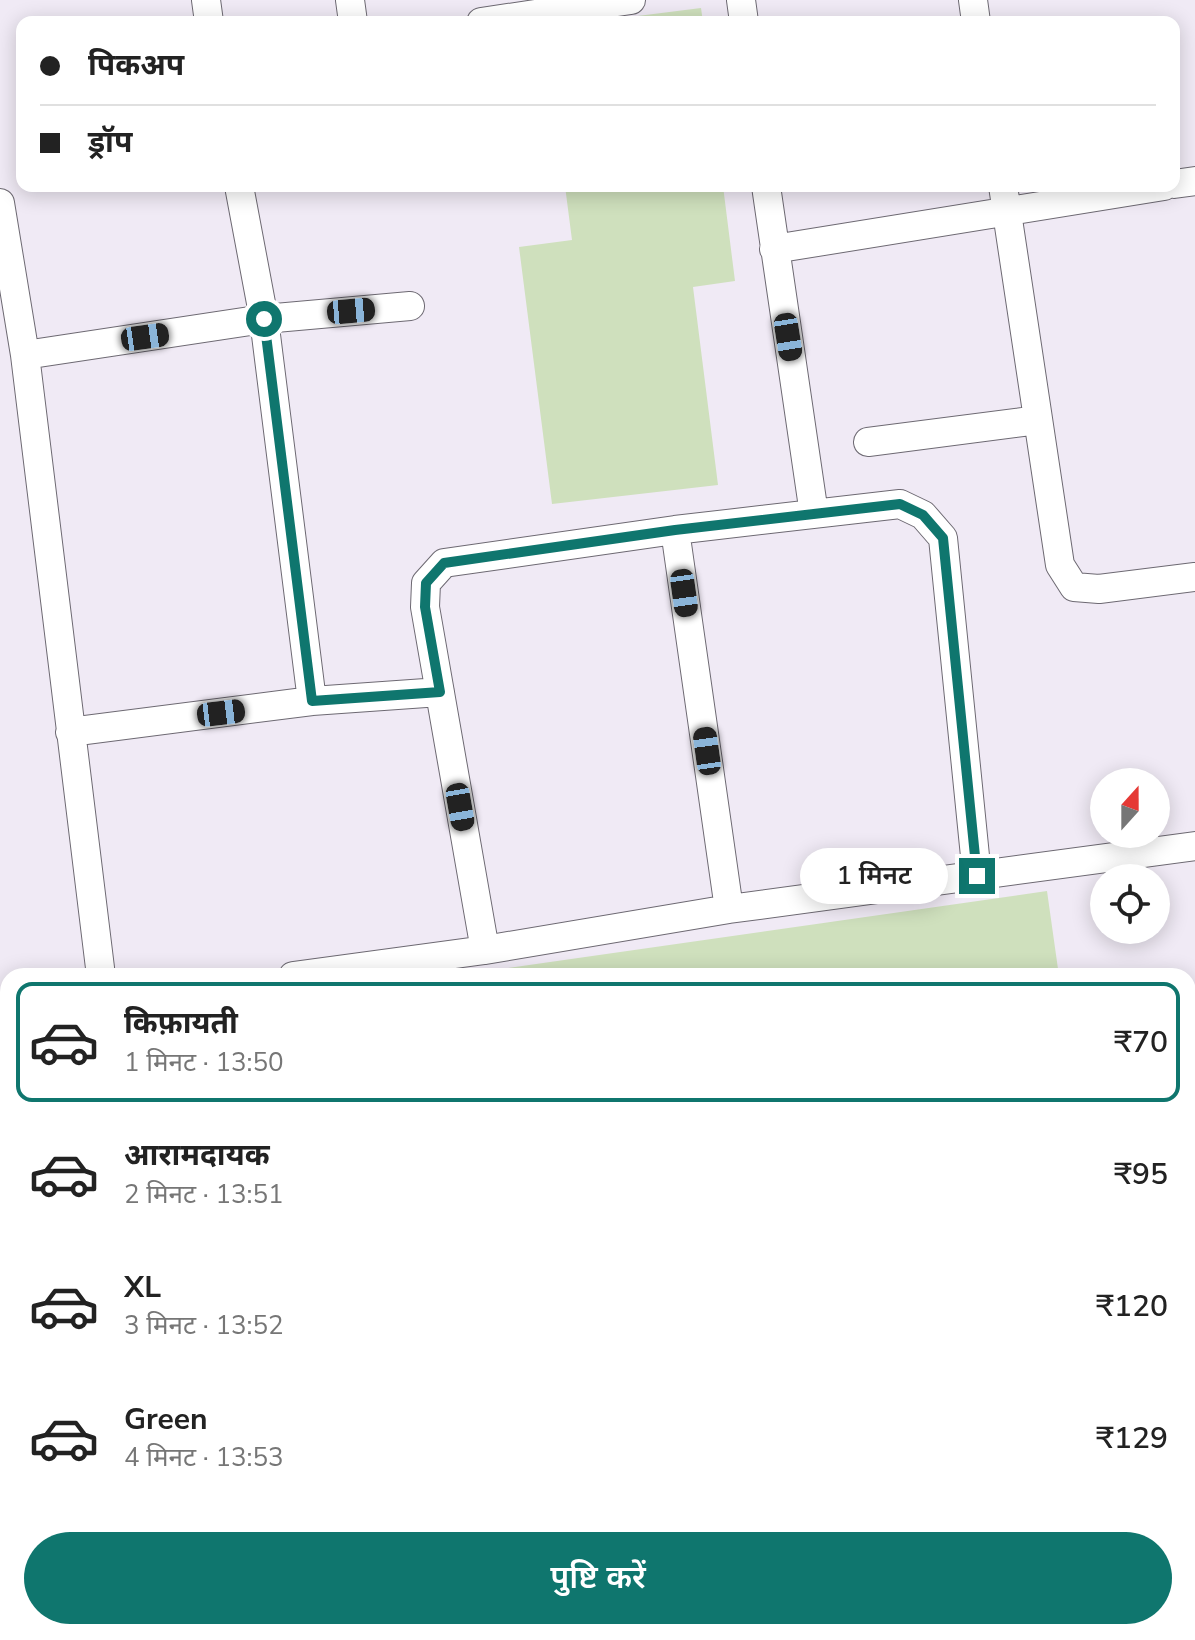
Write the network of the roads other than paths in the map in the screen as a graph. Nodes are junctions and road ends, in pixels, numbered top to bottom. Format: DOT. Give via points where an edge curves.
graph roads {
  1 [pos="614,1"];
  2 [pos="519,16"];
  3 [pos="240,192"];
  4 [pos="767,192"];
  5 [pos="1096,192"];
  6 [pos="1005,200"];
  7 [pos="0,203"];
  8 [pos="774,249"];
  9 [pos="410,306"];
  10 [pos="264,319"];
  11 [pos="25,355"];
  12 [pos="1038,420"];
  13 [pos="868,442"];
  14 [pos="814,514"];
  15 [pos="675,530"];
  16 [pos="1195,577"];
  17 [pos="440,692"];
  18 [pos="312,701"];
  19 [pos="70,732"];
  20 [pos="1195,846"];
  21 [pos="977,876"];
  22 [pos="729,909"];
  23 [pos="485,950"];
  24 [pos="100,968"];
  25 [pos="352,968"];
  1 -- 2 [label="street"];
  3 -- 10 [label="street"];
  4 -- 8 [label="street"];
  5 -- 6 [label="street"];
  6 -- 8 [label="street"];
  6 -- 12 [label="street"];
  7 -- 11 [label="street"];
  8 -- 14 [label="street"];
  9 -- 10 [label="street"];
  10 -- 11 [label="street"];
  10 -- 18 [label="street"];
  11 -- 19 [label="street"];
  12 -- 13 [label="street"];
  12 -- 16 [label="street" via="1060,565 1074,587 1099,589"];
  14 -- 15 [label="street"];
  14 -- 21 [label="street" via="900,504 923,515 943,538"];
  15 -- 17 [label="street" via="444,563 426,583 425,607"];
  15 -- 22 [label="street"];
  17 -- 18 [label="street"];
  17 -- 23 [label="street"];
  18 -- 19 [label="street"];
  19 -- 24 [label="street"];
  20 -- 21 [label="street"];
  21 -- 22 [label="street"];
  22 -- 23 [label="street"];
  23 -- 25 [label="street"];
}
